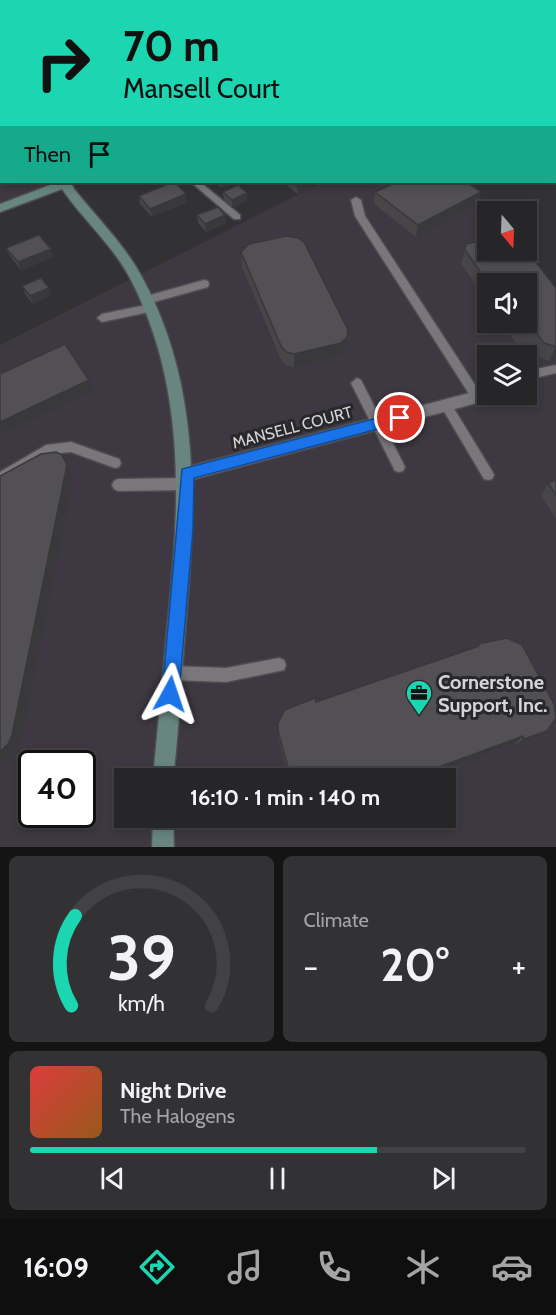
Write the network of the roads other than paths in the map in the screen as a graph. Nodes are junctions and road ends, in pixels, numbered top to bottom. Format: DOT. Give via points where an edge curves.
graph roads {
  1 [pos="63,183"];
  2 [pos="67,183"];
  3 [pos="196,183"];
  4 [pos="356,200"];
  5 [pos="0,208"];
  6 [pos="237,217"];
  7 [pos="204,285"];
  8 [pos="148,304"];
  9 [pos="102,318"];
  10 [pos="556,369"];
  11 [pos="537,373"];
  12 [pos="357,383"];
  13 [pos="477,388"];
  14 [pos="477,396"];
  15 [pos="446,405"];
  16 [pos="376,424"];
  17 [pos="115,463"];
  18 [pos="399,467"];
  19 [pos="488,475"];
  20 [pos="0,478"];
  21 [pos="187,479"];
  22 [pos="118,485"];
  23 [pos="279,665"];
  24 [pos="172,673"];
  25 [pos="164,768"];
  26 [pos="163,828"];
  27 [pos="163,847"];
  1 -- 5 [label="street"];
  2 -- 8 [label="street" via="120,249"];
  3 -- 6 [label="lane"];
  4 -- 13 [label="lane" via="360,216"];
  7 -- 8 [label="lane"];
  8 -- 9 [label="lane"];
  8 -- 21 [label="street" via="174,376 183,423"];
  10 -- 11 [label="lane"];
  12 -- 16 [label="lane"];
  14 -- 15 [label="street, MANSELL COURT"];
  15 -- 16 [label="street, MANSELL COURT"];
  15 -- 19 [label="lane"];
  16 -- 18 [label="lane"];
  16 -- 21 [label="street, MANSELL COURT"];
  17 -- 20 [label="lane" via="70,447 50,449"];
  21 -- 22 [label="lane"];
  21 -- 24 [label="street"];
  23 -- 24 [label="lane" via="226,675"];
  24 -- 25 [label="street"];
  26 -- 27 [label="street"];
}
